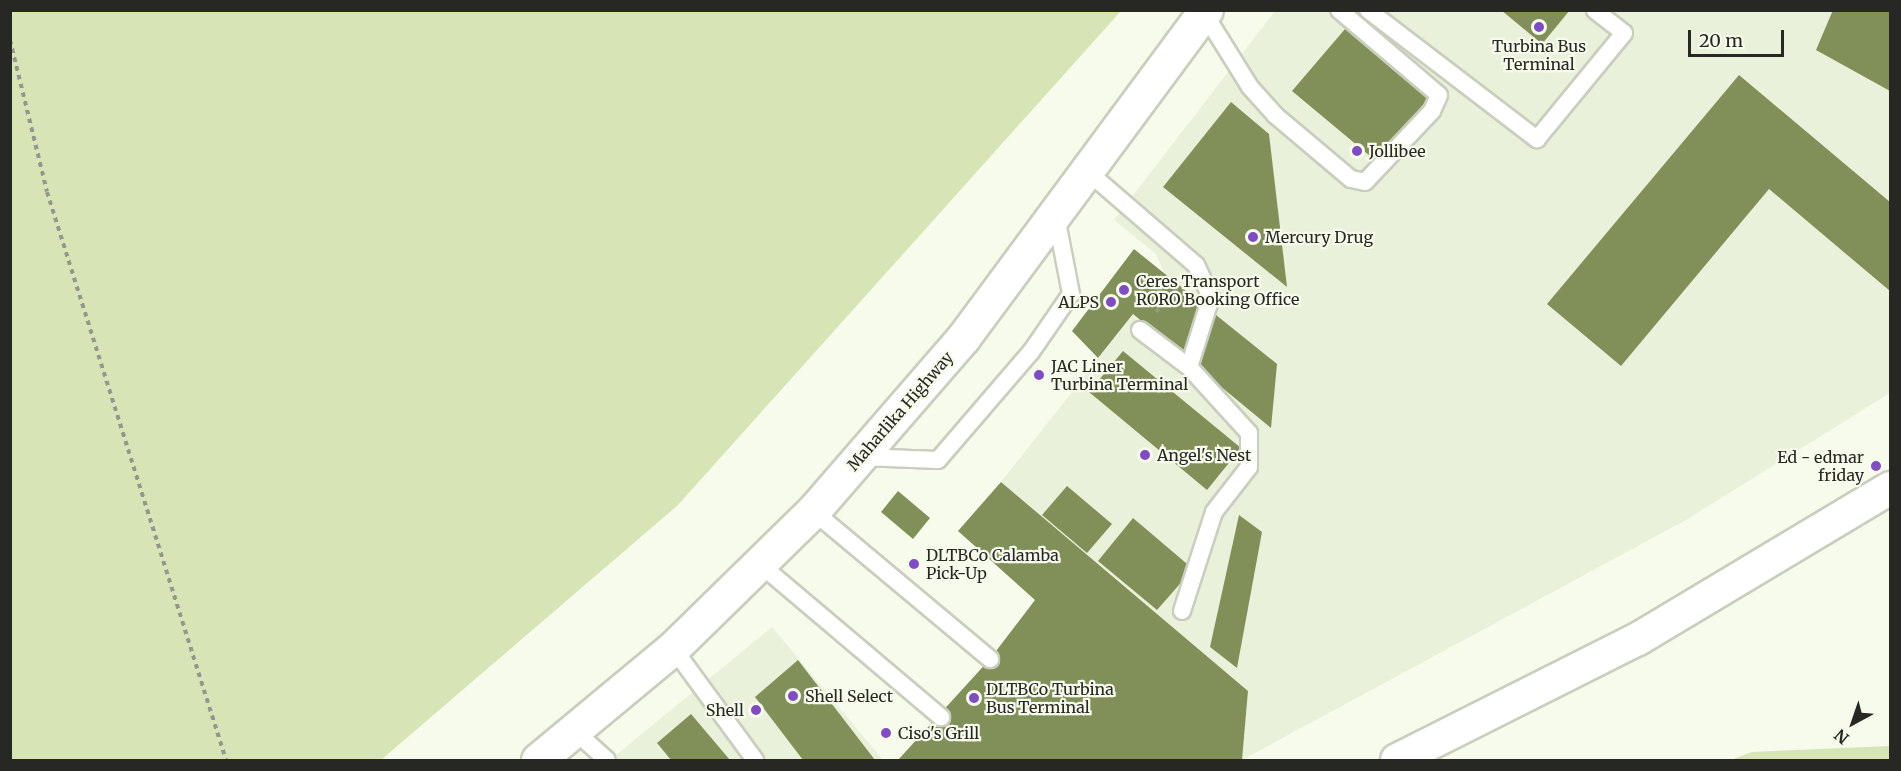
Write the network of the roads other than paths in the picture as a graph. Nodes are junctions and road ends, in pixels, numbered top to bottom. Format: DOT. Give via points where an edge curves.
graph roads {
  1 [pos="1339,10"];
  2 [pos="1368,10"];
  3 [pos="1595,10"];
  4 [pos="1205,11"];
  5 [pos="1087,171"];
  6 [pos="1056,216"];
  7 [pos="1140,330"];
  8 [pos="1189,367"];
  9 [pos="861,457"];
  10 [pos="1890,488"];
  11 [pos="813,511"];
  12 [pos="761,565"];
  13 [pos="1182,611"];
  14 [pos="673,648"];
  15 [pos="990,659"];
  16 [pos="940,717"];
  17 [pos="576,733"];
  18 [pos="538,760"];
  19 [pos="607,760"];
  20 [pos="755,760"];
  21 [pos="1397,760"];
  1 -- 4 [label="lane" via="1439,95 1432,111 1365,182 1351,178 1262,101"];
  2 -- 3 [label="lane" via="1537,139 1624,33"];
  4 -- 5 [label="highway, Maharlika Highway"];
  5 -- 6 [label="highway, Maharlika Highway"];
  5 -- 8 [label="lane" via="1196,265 1211,297"];
  6 -- 9 [label="highway, Maharlika Highway"];
  6 -- 9 [label="lane" via="1071,294 1023,361 938,460"];
  7 -- 8 [label="lane"];
  8 -- 13 [label="lane" via="1249,433 1249,467 1214,512"];
  9 -- 11 [label="highway, Maharlika Highway"];
  10 -- 21 [label="street" via="1638,639"];
  11 -- 12 [label="highway, Maharlika Highway"];
  11 -- 15 [label="lane"];
  12 -- 14 [label="highway, Maharlika Highway"];
  12 -- 16 [label="lane"];
  14 -- 17 [label="highway, Maharlika Highway"];
  14 -- 20 [label="lane"];
  17 -- 18 [label="highway, Maharlika Highway"];
  17 -- 19 [label="lane"];
}
